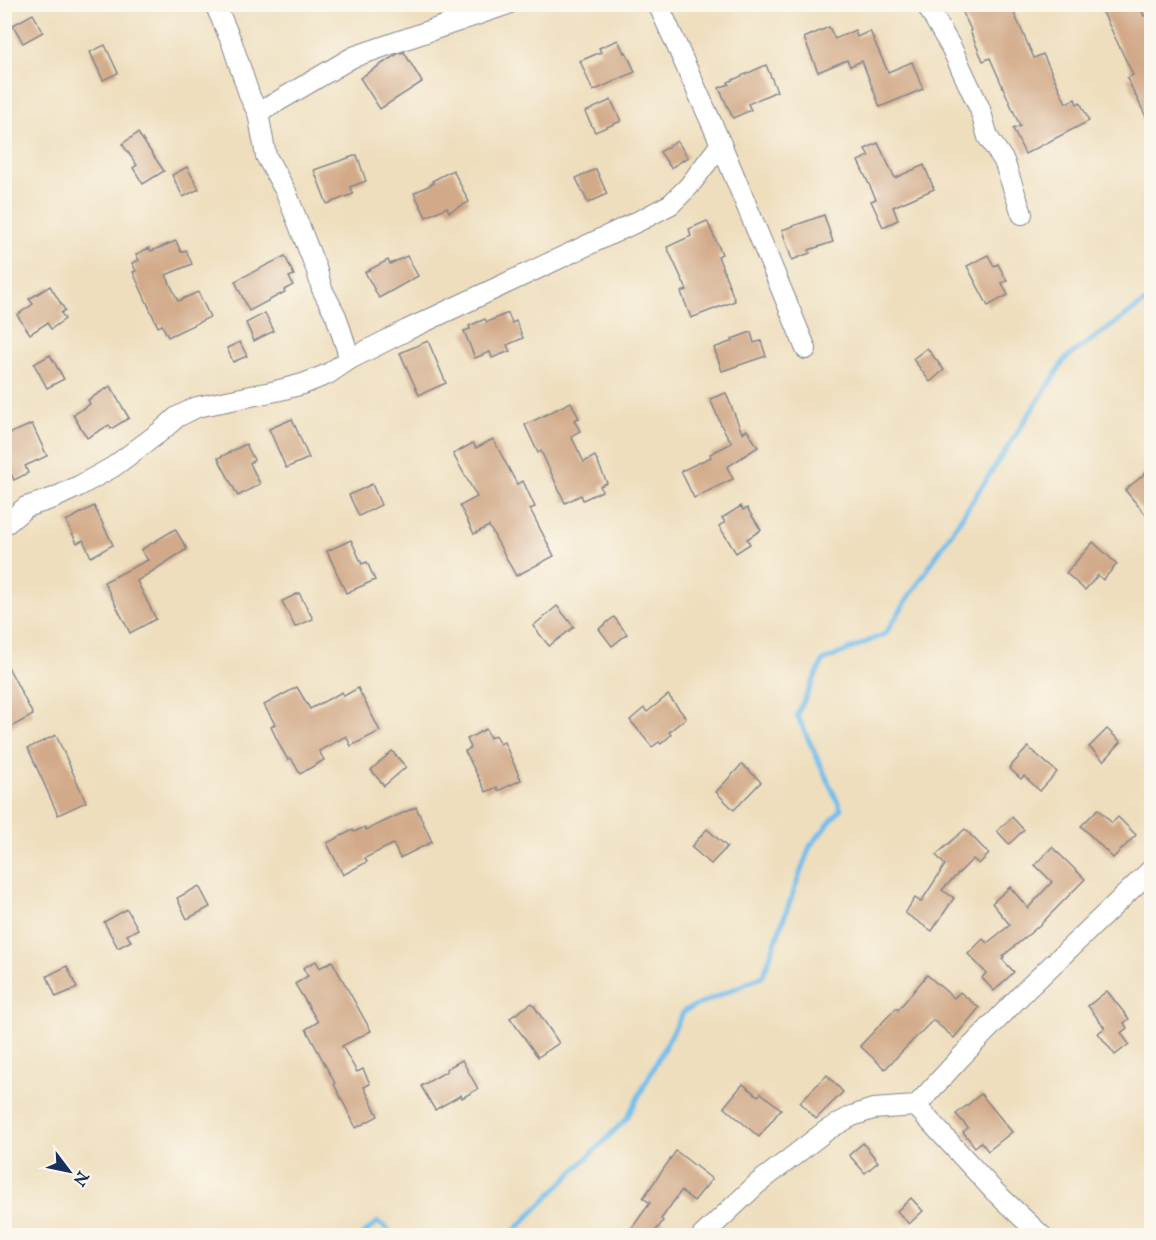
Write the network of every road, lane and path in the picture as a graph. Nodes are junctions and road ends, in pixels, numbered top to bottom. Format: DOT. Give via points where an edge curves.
graph roads {
  1 [pos="215,4"];
  2 [pos="508,4"];
  3 [pos="658,4"];
  4 [pos="926,4"];
  5 [pos="258,113"];
  6 [pos="721,144"];
  7 [pos="1022,214"];
  8 [pos="806,349"];
  9 [pos="350,359"];
  10 [pos="7,523"];
  11 [pos="1152,869"];
  12 [pos="916,1106"];
  13 [pos="702,1236"];
  14 [pos="1042,1236"];
  1 -- 5 [label="street"];
  2 -- 5 [label="street" via="353,57"];
  3 -- 6 [label="street"];
  4 -- 7 [label="street" via="957,59 988,137 1005,161"];
  5 -- 9 [label="street" via="266,156 285,192"];
  6 -- 8 [label="street"];
  6 -- 9 [label="street" via="670,204"];
  9 -- 10 [label="street" via="303,384 197,407 177,417 113,467 54,498 26,507"];
  11 -- 12 [label="street" via="1024,992"];
  12 -- 13 [label="street" via="873,1109 827,1130 765,1178"];
  12 -- 14 [label="street" via="995,1192"];
}
